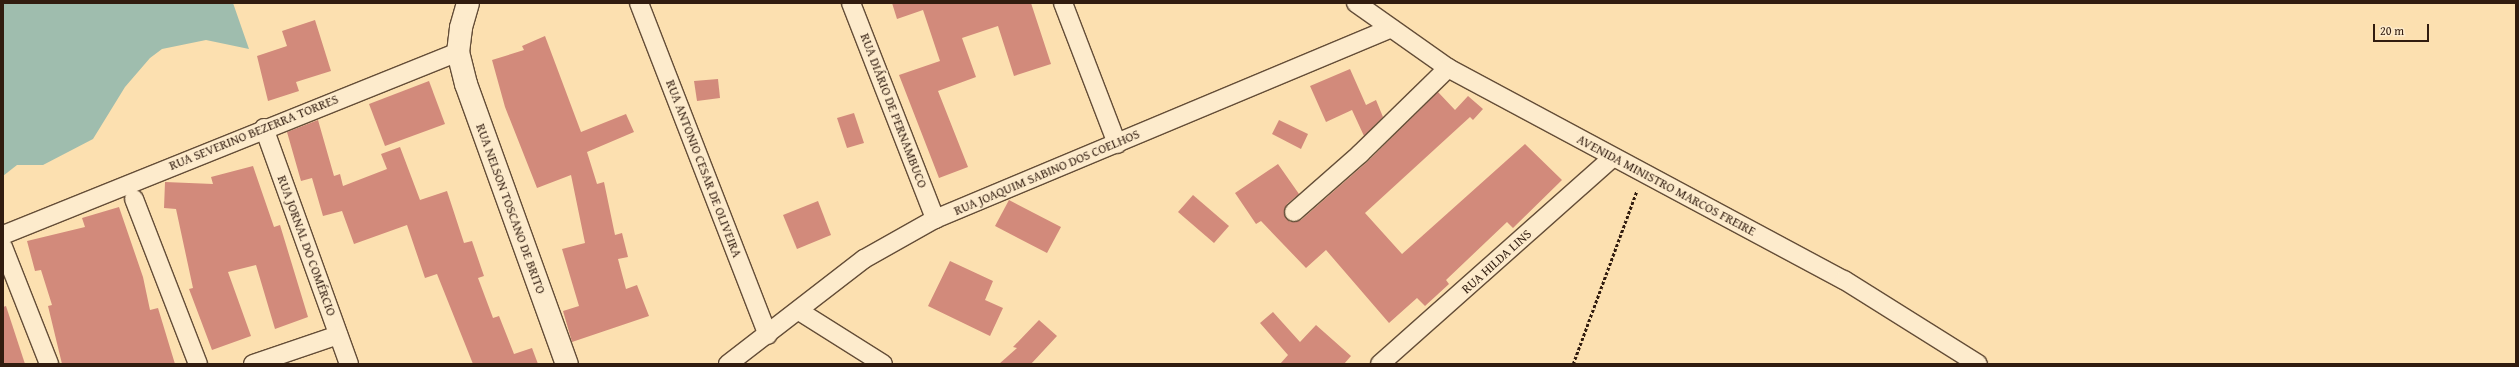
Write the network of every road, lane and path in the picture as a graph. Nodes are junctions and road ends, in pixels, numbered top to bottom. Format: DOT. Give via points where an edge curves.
graph roads {
  1 [pos="468,3"];
  2 [pos="639,3"];
  3 [pos="851,3"];
  4 [pos="1063,3"];
  5 [pos="1356,3"];
  6 [pos="1391,28"];
  7 [pos="458,52"];
  8 [pos="1448,68"];
  9 [pos="264,128"];
  10 [pos="1118,144"];
  11 [pos="1612,158"];
  12 [pos="1642,174"];
  13 [pos="134,199"];
  14 [pos="1294,212"];
  15 [pos="935,219"];
  16 [pos="3,235"];
  17 [pos="3,247"];
  18 [pos="800,311"];
  19 [pos="338,335"];
  20 [pos="768,335"];
  21 [pos="49,364"];
  22 [pos="198,364"];
  23 [pos="253,364"];
  24 [pos="349,364"];
  25 [pos="567,364"];
  26 [pos="728,364"];
  27 [pos="883,364"];
  28 [pos="1380,364"];
  29 [pos="1573,364"];
  30 [pos="1978,364"];
  1 -- 7 [label="main road"];
  2 -- 20 [label="street, RUA ANTONIO CESAR DE OLIVEIRA"];
  3 -- 15 [label="street, RUA DIÁRIO DE PERNAMBUCO"];
  4 -- 10 [label="street"];
  5 -- 6 [label="street, AVENIDA MINISTRO MARCOS FREIRE"];
  6 -- 8 [label="street, AVENIDA MINISTRO MARCOS FREIRE"];
  6 -- 10 [label="street, RUA JOAQUIM SABINO DOS COELHOS"];
  7 -- 9 [label="street, RUA SEVERINO BEZERRA TORRES"];
  7 -- 25 [label="main road, RUA NELSON TOSCANO DE BRITO" via="473,106"];
  8 -- 11 [label="street, AVENIDA MINISTRO MARCOS FREIRE"];
  8 -- 14 [label="street" via="1360,154"];
  9 -- 16 [label="street, RUA SEVERINO BEZERRA TORRES"];
  9 -- 19 [label="street, RUA JORNAL DO COMÉRCIO"];
  10 -- 15 [label="street, RUA JOAQUIM SABINO DOS COELHOS"];
  11 -- 12 [label="street, AVENIDA MINISTRO MARCOS FREIRE"];
  11 -- 28 [label="street, RUA HILDA LINS"];
  12 -- 29 [label="path"];
  12 -- 30 [label="street, AVENIDA MINISTRO MARCOS FREIRE" via="1844,280"];
  13 -- 22 [label="street"];
  15 -- 18 [label="street, RUA JOAQUIM SABINO DOS COELHOS" via="870,256"];
  17 -- 21 [label="street"];
  18 -- 20 [label="street, RUA JOAQUIM SABINO DOS COELHOS"];
  18 -- 27 [label="street"];
  19 -- 23 [label="street"];
  19 -- 24 [label="street, RUA JORNAL DO COMÉRCIO"];
  20 -- 26 [label="street, RUA JOAQUIM SABINO DOS COELHOS"];
}
